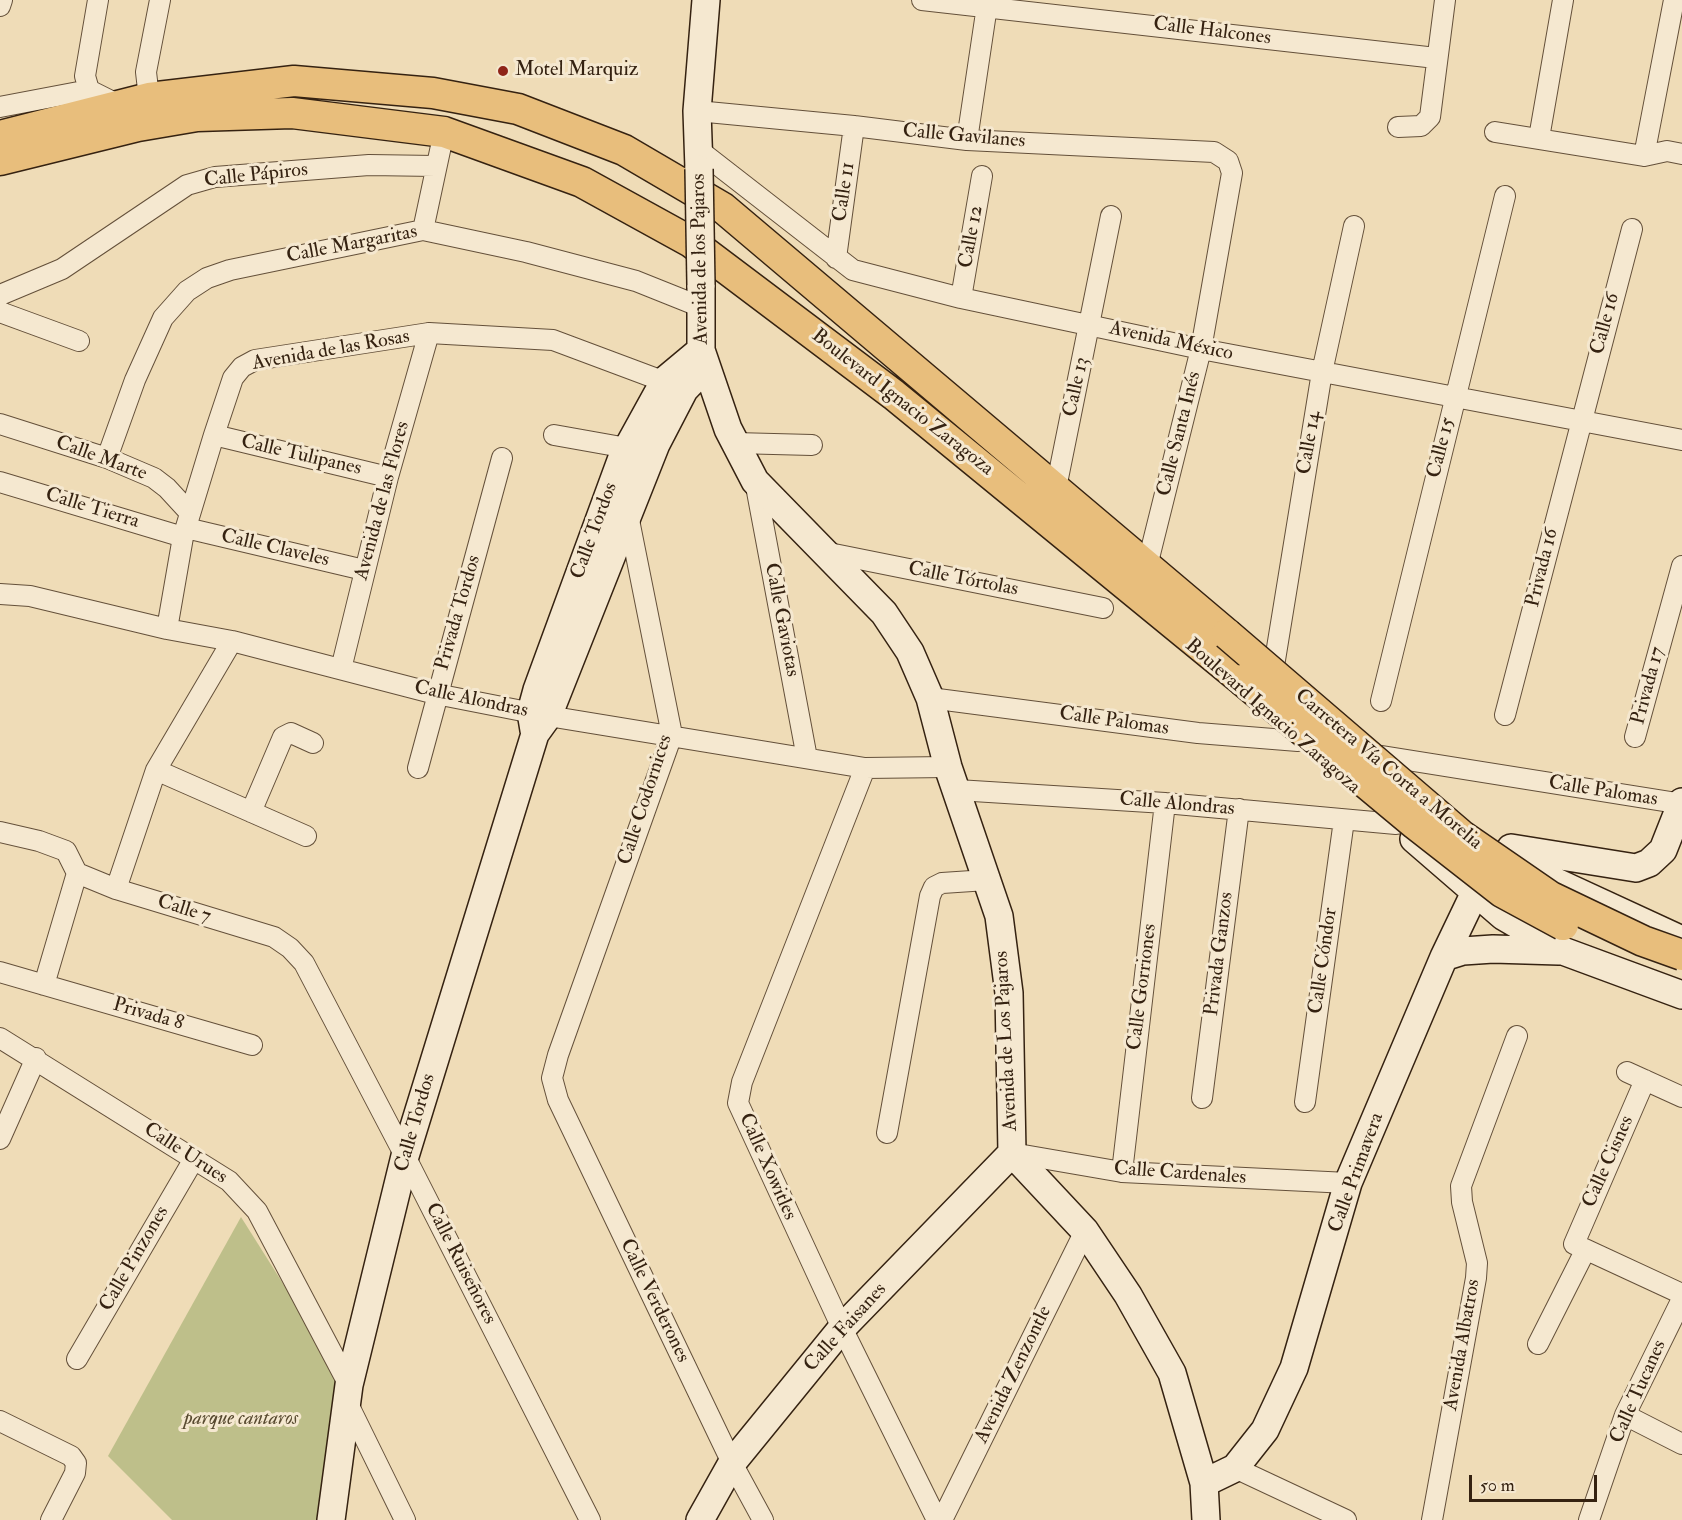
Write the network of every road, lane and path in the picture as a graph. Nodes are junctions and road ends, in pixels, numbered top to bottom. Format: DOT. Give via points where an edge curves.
graph roads {
  1 [pos="2,0"];
  2 [pos="98,0"];
  3 [pos="160,0"];
  4 [pos="706,0"];
  5 [pos="922,0"];
  6 [pos="1445,0"];
  7 [pos="1563,0"];
  8 [pos="1674,0"];
  9 [pos="0,6"];
  10 [pos="987,6"];
  11 [pos="1437,58"];
  12 [pos="294,81"];
  13 [pos="89,90"];
  14 [pos="149,98"];
  15 [pos="119,105"];
  16 [pos="0,107"];
  17 [pos="698,111"];
  18 [pos="292,113"];
  19 [pos="854,126"];
  20 [pos="1398,127"];
  21 [pos="444,132"];
  22 [pos="1495,132"];
  23 [pos="0,136"];
  24 [pos="1539,138"];
  25 [pos="967,140"];
  26 [pos="1682,154"];
  27 [pos="1644,156"];
  28 [pos="0,160"];
  29 [pos="699,160"];
  30 [pos="1228,161"];
  31 [pos="435,166"];
  32 [pos="982,176"];
  33 [pos="1505,196"];
  34 [pos="1111,216"];
  35 [pos="1354,226"];
  36 [pos="1632,229"];
  37 [pos="423,230"];
  38 [pos="836,258"];
  39 [pos="0,296"];
  40 [pos="701,296"];
  41 [pos="961,298"];
  42 [pos="0,312"];
  43 [pos="1090,326"];
  44 [pos="429,333"];
  45 [pos="79,341"];
  46 [pos="1201,349"];
  47 [pos="704,358"];
  48 [pos="1322,372"];
  49 [pos="675,385"];
  50 [pos="1454,398"];
  51 [pos="1581,420"];
  52 [pos="0,424"];
  53 [pos="214,435"];
  54 [pos="554,435"];
  55 [pos="1682,440"];
  56 [pos="735,443"];
  57 [pos="812,445"];
  58 [pos="627,448"];
  59 [pos="107,458"];
  60 [pos="502,458"];
  61 [pos="388,477"];
  62 [pos="755,481"];
  63 [pos="0,482"];
  64 [pos="1056,488"];
  65 [pos="627,514"];
  66 [pos="186,526"];
  67 [pos="823,552"];
  68 [pos="1147,566"];
  69 [pos="1682,566"];
  70 [pos="364,570"];
  71 [pos="0,584"];
  72 [pos="0,594"];
  73 [pos="30,596"];
  74 [pos="1165,598"];
  75 [pos="1103,608"];
  76 [pos="166,629"];
  77 [pos="232,641"];
  78 [pos="1275,660"];
  79 [pos="341,669"];
  80 [pos="436,694"];
  81 [pos="930,698"];
  82 [pos="1380,701"];
  83 [pos="1505,715"];
  84 [pos="538,721"];
  85 [pos="672,735"];
  86 [pos="1635,737"];
  87 [pos="1298,741"];
  88 [pos="313,743"];
  89 [pos="1382,756"];
  90 [pos="807,758"];
  91 [pos="418,768"];
  92 [pos="865,768"];
  93 [pos="156,770"];
  94 [pos="952,778"];
  95 [pos="1165,803"];
  96 [pos="1682,804"];
  97 [pos="1239,809"];
  98 [pos="251,812"];
  99 [pos="1344,820"];
  100 [pos="1396,824"];
  101 [pos="0,832"];
  102 [pos="306,836"];
  103 [pos="1498,846"];
  104 [pos="77,873"];
  105 [pos="987,880"];
  106 [pos="116,889"];
  107 [pos="1473,892"];
  108 [pos="1682,940"];
  109 [pos="290,948"];
  110 [pos="1563,951"];
  111 [pos="1682,955"];
  112 [pos="1444,957"];
  113 [pos="0,972"];
  114 [pos="1682,977"];
  115 [pos="44,985"];
  116 [pos="1682,995"];
  117 [pos="1517,1036"];
  118 [pos="0,1038"];
  119 [pos="252,1045"];
  120 [pos="36,1058"];
  121 [pos="1626,1072"];
  122 [pos="552,1078"];
  123 [pos="1645,1080"];
  124 [pos="1682,1097"];
  125 [pos="1202,1098"];
  126 [pos="1305,1102"];
  127 [pos="887,1133"];
  128 [pos="0,1139"];
  129 [pos="1012,1153"];
  130 [pos="405,1156"];
  131 [pos="194,1160"];
  132 [pos="1122,1172"];
  133 [pos="1348,1183"];
  134 [pos="1085,1231"];
  135 [pos="1579,1247"];
  136 [pos="1682,1294"];
  137 [pos="1682,1299"];
  138 [pos="842,1328"];
  139 [pos="1538,1344"];
  140 [pos="77,1359"];
  141 [pos="349,1395"];
  142 [pos="1625,1415"];
  143 [pos="0,1421"];
  144 [pos="1682,1444"];
  145 [pos="732,1463"];
  146 [pos="1235,1468"];
  147 [pos="1204,1483"];
  148 [pos="51,1520"];
  149 [pos="331,1520"];
  150 [pos="405,1520"];
  151 [pos="590,1520"];
  152 [pos="700,1520"];
  153 [pos="763,1520"];
  154 [pos="937,1520"];
  155 [pos="942,1520"];
  156 [pos="1206,1520"];
  157 [pos="1346,1520"];
  158 [pos="1432,1520"];
  159 [pos="1589,1520"];
  1 -- 9 [label="street"];
  2 -- 13 [label="street" via="85,76"];
  3 -- 14 [label="street" via="147,72"];
  4 -- 17 [label="street, Avenida de los Pajaros"];
  5 -- 10 [label="street, Calle Halcones"];
  6 -- 11 [label="street"];
  7 -- 24 [label="street"];
  8 -- 27 [label="street"];
  10 -- 11 [label="street, Calle Halcones"];
  10 -- 25 [label="street"];
  11 -- 20 [label="street" via="1430,117 1421,126"];
  12 -- 14 [label="main road, Boulevard Ignacio Zaragoza"];
  12 -- 18 [label="street"];
  12 -- 64 [label="main road, Boulevard Ignacio Zaragoza" via="433,93 518,109 624,150 723,208"];
  13 -- 15 [label="street"];
  13 -- 16 [label="street"];
  14 -- 15 [label="main road, Boulevard Ignacio Zaragoza"];
  15 -- 23 [label="main road, Boulevard Ignacio Zaragoza"];
  17 -- 19 [label="street, Calle Gavilanes"];
  17 -- 29 [label="street, Avenida de los Pajaros"];
  18 -- 21 [label="main road, Boulevard Ignacio Zaragoza"];
  18 -- 28 [label="main road, Boulevard Ignacio Zaragoza" via="197,116 138,126"];
  19 -- 25 [label="street, Calle Gavilanes"];
  19 -- 38 [label="street, Calle 11"];
  21 -- 31 [label="street"];
  21 -- 74 [label="main road, Boulevard Ignacio Zaragoza" via="582,182 691,242"];
  22 -- 24 [label="street"];
  24 -- 27 [label="street"];
  25 -- 30 [label="street, Calle Gavilanes" via="1214,152"];
  26 -- 27 [label="street" via="1667,151"];
  29 -- 38 [label="street, Avenida México"];
  29 -- 40 [label="street, Avenida de los Pajaros, bridge"];
  30 -- 46 [label="street, Calle Santa Inés" via="1232,173"];
  31 -- 37 [label="street"];
  31 -- 39 [label="street, Calle Pápiros" via="369,165 215,177 186,185 62,269"];
  32 -- 41 [label="street, Calle 12"];
  33 -- 50 [label="street, Calle 15"];
  34 -- 43 [label="street, Calle 13"];
  35 -- 48 [label="street, Calle 14"];
  36 -- 51 [label="street, Calle 16"];
  37 -- 40 [label="street, Calle Margaritas"];
  37 -- 59 [label="street, Calle Margaritas" via="230,270 192,287 170,308 157,329"];
  38 -- 41 [label="street, Avenida México" via="853,270"];
  40 -- 47 [label="street, Avenida de los Pajaros"];
  41 -- 43 [label="street, Avenida México"];
  42 -- 45 [label="street"];
  43 -- 46 [label="street, Avenida México"];
  43 -- 64 [label="street, Calle 13"];
  44 -- 49 [label="street, Avenida de las Rosas" via="553,340"];
  44 -- 53 [label="street, Avenida de las Rosas" via="255,360 233,378"];
  44 -- 61 [label="street, Avenida de las Flores"];
  46 -- 48 [label="street, Avenida México"];
  46 -- 68 [label="street, Calle Santa Inés"];
  47 -- 49 [label="street, Calle Tordos"];
  47 -- 56 [label="street, Avenida de los Pajaros"];
  48 -- 50 [label="street, Avenida México"];
  48 -- 78 [label="street, Calle 14"];
  49 -- 58 [label="street, Calle Tordos"];
  49 -- 65 [label="street, Calle Tordos"];
  50 -- 51 [label="street, Avenida México"];
  50 -- 82 [label="street, Calle 15"];
  51 -- 55 [label="street, Avenida México"];
  51 -- 83 [label="street, Privada 16"];
  52 -- 59 [label="street, Calle Marte"];
  53 -- 61 [label="street, Calle Tulipanes"];
  53 -- 66 [label="street, Avenida de las Rosas"];
  54 -- 58 [label="street"];
  56 -- 57 [label="street"];
  56 -- 62 [label="street, Avenida de los Pajaros"];
  58 -- 84 [label="street, Calle Tordos" via="537,690"];
  59 -- 66 [label="street, Calle Marte" via="154,478 167,488"];
  60 -- 80 [label="street, Privada Tordos"];
  61 -- 70 [label="street, Avenida de las Flores"];
  62 -- 67 [label="street, Avenida de los Pajaros"];
  62 -- 90 [label="street, Calle Gaviotas"];
  63 -- 66 [label="street, Calle Tierra"];
  64 -- 68 [label="main road, Boulevard Ignacio Zaragoza"];
  65 -- 84 [label="street, Calle Tordos"];
  65 -- 85 [label="street, Calle Codornices"];
  66 -- 70 [label="street, Calle Claveles"];
  66 -- 76 [label="street, Avenida de las Rosas"];
  67 -- 75 [label="street, Calle Tórtolas"];
  67 -- 81 [label="street, Avenida de Los Pajaros" via="884,613 910,652"];
  68 -- 74 [label="main road, Boulevard Ignacio Zaragoza"];
  69 -- 86 [label="street, Privada 17"];
  70 -- 79 [label="street, Avenida de las Flores"];
  71 -- 73 [label="street"];
  72 -- 73 [label="street, Calle Alondras"];
  73 -- 76 [label="street, Calle Alondras"];
  74 -- 78 [label="street, Boulevard Ignacio Zaragoza" via="1215,610"];
  74 -- 87 [label="street, Boulevard Ignacio Zaragoza" via="1183,641"];
  74 -- 111 [label="main road, Carretera Vía Corta a Morelia, bridge" via="1227,634 1461,835 1551,897"];
  74 -- 114 [label="main road, Carretera Vía Corta a Morelia, bridge" via="1242,680 1502,892 1549,919"];
  76 -- 77 [label="street, Calle Alondras"];
  77 -- 79 [label="street, Calle Alondras"];
  77 -- 93 [label="street"];
  78 -- 89 [label="street, Boulevard Ignacio Zaragoza"];
  79 -- 80 [label="street, Calle Alondras"];
  80 -- 84 [label="street, Calle Alondras"];
  80 -- 91 [label="street, Privada Tordos"];
  81 -- 87 [label="street, Calle Palomas" via="1198,734"];
  81 -- 94 [label="street, Avenida de Los Pajaros"];
  84 -- 85 [label="street, Calle Alondras"];
  84 -- 130 [label="street, Calle Tordos"];
  85 -- 90 [label="street, Calle Alondras"];
  85 -- 122 [label="street, Calle Codornices"];
  87 -- 100 [label="street, Boulevard Ignacio Zaragoza"];
  88 -- 98 [label="street" via="291,733 283,737"];
  89 -- 96 [label="street, Calle Palomas"];
  89 -- 103 [label="street, Boulevard Ignacio Zaragoza"];
  90 -- 92 [label="street, Calle Alondras"];
  92 -- 94 [label="street, Calle Alondras"];
  92 -- 138 [label="street, Calle Xowitles" via="742,1082 738,1103"];
  93 -- 98 [label="street"];
  93 -- 106 [label="street"];
  94 -- 95 [label="street, Calle Alondras"];
  94 -- 105 [label="street, Avenida de Los Pajaros"];
  95 -- 97 [label="street, Calle Alondras"];
  95 -- 132 [label="street, Calle Gorriones"];
  96 -- 103 [label="street" via="1663,850 1649,863 1636,868"];
  97 -- 99 [label="street, Calle Alondras"];
  97 -- 125 [label="street, Privada Ganzos"];
  98 -- 102 [label="street"];
  99 -- 100 [label="street, Calle Alondras"];
  99 -- 126 [label="street, Calle Cóndor"];
  100 -- 107 [label="street, Boulevard Ignacio Zaragoza"];
  101 -- 104 [label="street" via="66,851"];
  103 -- 107 [label="street, Calle Primavera"];
  103 -- 108 [label="street, Boulevard Ignacio Zaragoza" via="1552,880"];
  104 -- 106 [label="street, Calle 7"];
  104 -- 115 [label="street"];
  105 -- 127 [label="street" via="942,883 934,887 930,896"];
  105 -- 129 [label="street, Avenida de Los Pajaros" via="999,916 1009,993"];
  106 -- 109 [label="street, Calle 7" via="274,938"];
  107 -- 110 [label="street, Boulevard Ignacio Zaragoza" via="1503,916"];
  107 -- 112 [label="street, Calle Primavera"];
  109 -- 130 [label="street, Calle Ruiseñores" via="304,963"];
  110 -- 112 [label="street" via="1493,949"];
  110 -- 116 [label="street, Boulevard Ignacio Zaragoza"];
  112 -- 133 [label="street, Calle Primavera"];
  113 -- 115 [label="street"];
  115 -- 119 [label="street, Privada 8"];
  117 -- 158 [label="street, Avenida Albatros" via="1461,1186 1477,1263 1476,1278"];
  118 -- 120 [label="street, Calle Urues"];
  120 -- 128 [label="street"];
  120 -- 131 [label="street, Calle Urues"];
  121 -- 123 [label="street"];
  122 -- 145 [label="street, Calle Verderones" via="558,1100"];
  123 -- 124 [label="street"];
  123 -- 135 [label="street, Calle Cisnes"];
  129 -- 132 [label="street, Calle Cardenales"];
  129 -- 134 [label="street, Avenida de Los Pajaros"];
  129 -- 138 [label="street, Calle Faisanes"];
  130 -- 141 [label="street, Calle Tordos"];
  130 -- 151 [label="street, Calle Ruiseñores"];
  131 -- 140 [label="street, Calle Pinzones"];
  131 -- 141 [label="street, Calle Urues" via="229,1181 257,1211"];
  132 -- 133 [label="street, Calle Cardenales"];
  133 -- 146 [label="street, Calle Primavera" via="1294,1368 1265,1430"];
  134 -- 147 [label="street, Avenida de Los Pajaros" via="1128,1295 1172,1373"];
  134 -- 155 [label="street, Avenida Zenzontle"];
  135 -- 136 [label="street"];
  135 -- 139 [label="street, Calle Cisnes"];
  137 -- 142 [label="street, Calle Tucanes"];
  138 -- 145 [label="street, Calle Faisanes"];
  138 -- 154 [label="street, Calle Xowitles"];
  141 -- 149 [label="street, Calle Tordos"];
  141 -- 150 [label="street, Calle Urues"];
  142 -- 144 [label="street"];
  142 -- 159 [label="street, Calle Tucanes"];
  143 -- 148 [label="street" via="71,1456 76,1463 75,1473"];
  145 -- 152 [label="street, Calle Faisanes"];
  145 -- 153 [label="street, Calle Verderones"];
  146 -- 147 [label="street, Calle Primavera"];
  146 -- 157 [label="street"];
  147 -- 156 [label="street, Avenida de Los Pajaros"];
}
